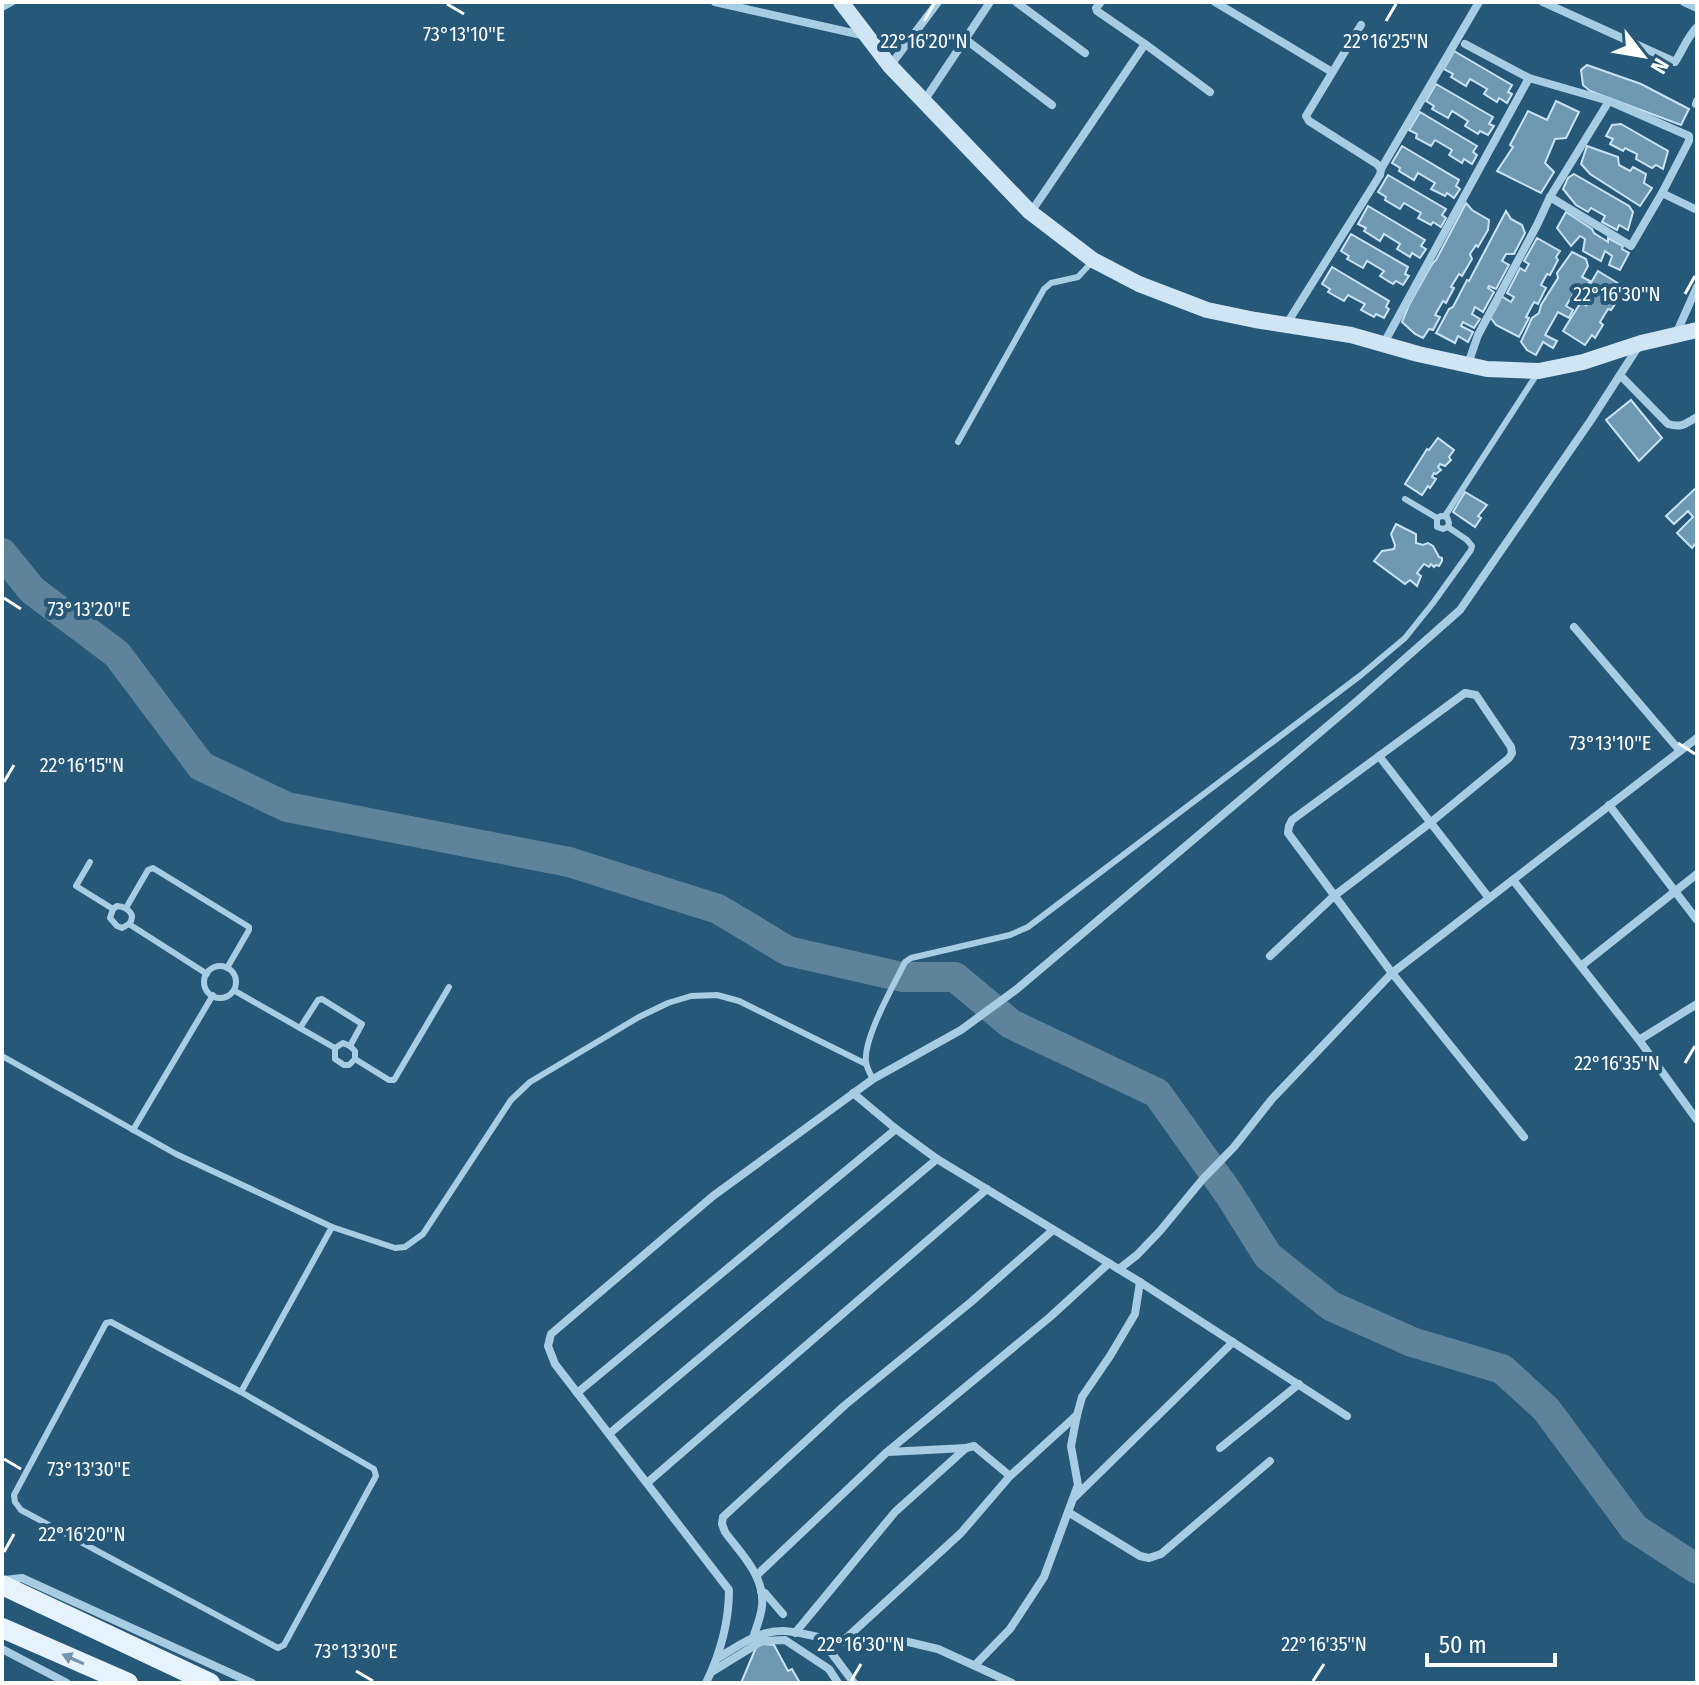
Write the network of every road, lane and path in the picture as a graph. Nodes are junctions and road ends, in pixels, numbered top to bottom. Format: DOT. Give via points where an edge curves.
graph roads {
  1 [pos="13,2"];
  2 [pos="841,2"];
  3 [pos="938,2"];
  4 [pos="990,2"];
  5 [pos="1016,2"];
  6 [pos="1101,2"];
  7 [pos="1215,2"];
  8 [pos="1479,2"];
  9 [pos="1543,2"];
  10 [pos="1684,2"];
  11 [pos="720,3"];
  12 [pos="2,8"];
  13 [pos="1697,8"];
  14 [pos="1361,25"];
  15 [pos="1697,27"];
  16 [pos="866,36"];
  17 [pos="965,39"];
  18 [pos="1145,44"];
  19 [pos="1465,44"];
  20 [pos="1085,53"];
  21 [pos="890,66"];
  22 [pos="1332,72"];
  23 [pos="1529,78"];
  24 [pos="1210,92"];
  25 [pos="1609,101"];
  26 [pos="923,102"];
  27 [pos="1052,105"];
  28 [pos="1381,169"];
  29 [pos="1662,193"];
  30 [pos="1550,197"];
  31 [pos="1697,210"];
  32 [pos="1030,212"];
  33 [pos="1093,260"];
  34 [pos="1697,287"];
  35 [pos="1286,325"];
  36 [pos="1697,330"];
  37 [pos="1675,336"];
  38 [pos="1384,343"];
  39 [pos="1641,343"];
  40 [pos="1468,364"];
  41 [pos="1539,371"];
  42 [pos="1620,375"];
  43 [pos="1697,417"];
  44 [pos="958,442"];
  45 [pos="1405,499"];
  46 [pos="1441,517"];
  47 [pos="1448,527"];
  48 [pos="1574,627"];
  49 [pos="1697,738"];
  50 [pos="1680,751"];
  51 [pos="1379,756"];
  52 [pos="1609,805"];
  53 [pos="1430,823"];
  54 [pos="90,862"];
  55 [pos="1697,874"];
  56 [pos="1513,880"];
  57 [pos="1676,891"];
  58 [pos="1334,896"];
  59 [pos="1489,898"];
  60 [pos="126,908"];
  61 [pos="113,909"];
  62 [pos="1697,920"];
  63 [pos="129,924"];
  64 [pos="1270,956"];
  65 [pos="1581,966"];
  66 [pos="227,968"];
  67 [pos="1392,973"];
  68 [pos="207,974"];
  69 [pos="449,987"];
  70 [pos="235,991"];
  71 [pos="213,995"];
  72 [pos="1697,1004"];
  73 [pos="300,1028"];
  74 [pos="1639,1040"];
  75 [pos="350,1046"];
  76 [pos="335,1048"];
  77 [pos="2,1056"];
  78 [pos="355,1059"];
  79 [pos="866,1064"];
  80 [pos="873,1079"];
  81 [pos="853,1093"];
  82 [pos="1697,1120"];
  83 [pos="896,1129"];
  84 [pos="133,1130"];
  85 [pos="1524,1137"];
  86 [pos="937,1159"];
  87 [pos="987,1189"];
  88 [pos="332,1227"];
  89 [pos="1053,1230"];
  90 [pos="1109,1263"];
  91 [pos="1119,1269"];
  92 [pos="1140,1282"];
  93 [pos="1233,1342"];
  94 [pos="1299,1384"];
  95 [pos="241,1392"];
  96 [pos="577,1393"];
  97 [pos="1077,1415"];
  98 [pos="1347,1416"];
  99 [pos="609,1434"];
  100 [pos="966,1448"];
  101 [pos="1220,1448"];
  102 [pos="887,1452"];
  103 [pos="1270,1461"];
  104 [pos="1010,1476"];
  105 [pos="647,1483"];
  106 [pos="1072,1501"];
  107 [pos="1068,1512"];
  108 [pos="757,1575"];
  109 [pos="2,1583"];
  110 [pos="761,1591"];
  111 [pos="783,1614"];
  112 [pos="10,1632"];
  113 [pos="795,1633"];
  114 [pos="753,1638"];
  115 [pos="821,1639"];
  116 [pos="842,1642"];
  117 [pos="2,1649"];
  118 [pos="718,1658"];
  119 [pos="975,1665"];
  120 [pos="712,1671"];
  121 [pos="992,1678"];
  122 [pos="67,1683"];
  123 [pos="128,1683"];
  124 [pos="210,1683"];
  125 [pos="252,1683"];
  126 [pos="706,1683"];
  127 [pos="838,1683"];
  128 [pos="854,1683"];
  129 [pos="1012,1683"];
  1 -- 12 [label="lane"];
  2 -- 16 [label="street"];
  3 -- 21 [label="street"];
  4 -- 17 [label="street"];
  5 -- 20 [label="street"];
  6 -- 18 [label="street" via="1097,11"];
  7 -- 22 [label="street"];
  8 -- 28 [label="street"];
  9 -- 15 [label="street" via="1675,62"];
  10 -- 13 [label="street"];
  11 -- 16 [label="street"];
  14 -- 22 [label="street"];
  16 -- 21 [label="street"];
  17 -- 26 [label="street"];
  17 -- 27 [label="street"];
  18 -- 24 [label="street"];
  18 -- 32 [label="street"];
  19 -- 23 [label="street"];
  21 -- 26 [label="street"];
  22 -- 28 [label="street" via="1307,119"];
  23 -- 25 [label="street"];
  23 -- 38 [label="street"];
  25 -- 29 [label="street" via="1689,136"];
  25 -- 30 [label="street"];
  26 -- 32 [label="street"];
  28 -- 35 [label="street"];
  29 -- 30 [label="street" via="1631,246"];
  29 -- 31 [label="street"];
  30 -- 40 [label="street"];
  32 -- 33 [label="street"];
  33 -- 35 [label="street" via="1207,310"];
  33 -- 44 [label="lane" via="1078,277 1044,289"];
  34 -- 37 [label="street"];
  35 -- 38 [label="street"];
  36 -- 37 [label="street"];
  37 -- 39 [label="street"];
  38 -- 40 [label="street"];
  39 -- 41 [label="street"];
  39 -- 42 [label="street"];
  40 -- 41 [label="street"];
  41 -- 46 [label="lane"];
  42 -- 43 [label="street" via="1668,424 1682,426"];
  42 -- 80 [label="street" via="1460,610 1017,989 961,1030"];
  45 -- 46 [label="lane"];
  46 -- 47 [label="lane" via="1449,521"];
  46 -- 47 [label="lane" via="1437,527"];
  47 -- 79 [label="lane" via="1470,543 1471,550 1405,638 1019,932 911,958 872,1033"];
  48 -- 50 [label="street"];
  49 -- 50 [label="street"];
  50 -- 52 [label="street"];
  51 -- 53 [label="street"];
  51 -- 53 [label="street" via="1465,693 1476,695 1512,753"];
  51 -- 58 [label="street" via="1289,826 1288,833"];
  52 -- 56 [label="street"];
  52 -- 57 [label="street"];
  53 -- 58 [label="street"];
  53 -- 59 [label="street"];
  54 -- 61 [label="lane" via="76,886"];
  55 -- 57 [label="street"];
  56 -- 59 [label="street"];
  56 -- 65 [label="street"];
  57 -- 62 [label="street"];
  57 -- 65 [label="street"];
  58 -- 64 [label="street"];
  58 -- 67 [label="street"];
  59 -- 67 [label="street"];
  60 -- 61 [label="lane"];
  60 -- 63 [label="lane" via="133,918"];
  60 -- 66 [label="lane" via="153,868 249,927"];
  61 -- 63 [label="lane" via="110,918 117,926"];
  63 -- 68 [label="lane"];
  65 -- 74 [label="street"];
  66 -- 68 [label="lane" via="213,967"];
  66 -- 70 [label="lane" via="236,978"];
  67 -- 85 [label="street"];
  67 -- 91 [label="street" via="1272,1099 1160,1231"];
  68 -- 71 [label="lane" via="206,990"];
  69 -- 78 [label="lane" via="394,1080"];
  70 -- 71 [label="lane"];
  70 -- 73 [label="lane"];
  71 -- 84 [label="lane"];
  72 -- 74 [label="street"];
  73 -- 75 [label="lane" via="322,999 362,1024"];
  73 -- 76 [label="lane"];
  74 -- 82 [label="street"];
  75 -- 76 [label="lane"];
  75 -- 78 [label="lane"];
  76 -- 78 [label="lane" via="339,1063 349,1065"];
  77 -- 84 [label="lane"];
  79 -- 80 [label="lane"];
  79 -- 88 [label="lane" via="739,1001 717,995 668,1003 530,1082 511,1100 414,1241 395,1248"];
  80 -- 81 [label="street"];
  81 -- 83 [label="street"];
  81 -- 96 [label="street" via="713,1196 551,1334 548,1346 555,1364"];
  83 -- 86 [label="street"];
  83 -- 96 [label="street"];
  84 -- 88 [label="lane"];
  86 -- 87 [label="street"];
  86 -- 99 [label="street"];
  87 -- 89 [label="street"];
  87 -- 105 [label="street"];
  88 -- 95 [label="lane"];
  89 -- 90 [label="street"];
  89 -- 108 [label="street" via="845,1405 723,1517 725,1532"];
  90 -- 91 [label="street"];
  90 -- 102 [label="street"];
  91 -- 92 [label="street"];
  92 -- 93 [label="street"];
  92 -- 97 [label="street" via="1135,1314 1082,1397"];
  93 -- 94 [label="street"];
  93 -- 106 [label="street"];
  94 -- 98 [label="street"];
  94 -- 101 [label="street"];
  95 -- 95 [label="lane" via="376,1472 278,1648 21,1510 15,1502 14,1495 106,1323"];
  96 -- 99 [label="street"];
  97 -- 104 [label="street"];
  97 -- 106 [label="street" via="1071,1446 1078,1485"];
  99 -- 105 [label="street"];
  100 -- 102 [label="street"];
  100 -- 104 [label="street" via="980,1449"];
  100 -- 113 [label="street" via="895,1512"];
  102 -- 108 [label="street"];
  103 -- 107 [label="street" via="1161,1554 1149,1558"];
  104 -- 116 [label="street" via="961,1533"];
  105 -- 118 [label="street" via="725,1592 729,1604"];
  106 -- 107 [label="street"];
  107 -- 119 [label="street" via="1044,1577 1010,1629"];
  108 -- 110 [label="street"];
  109 -- 124 [label="main road"];
  109 -- 125 [label="street" via="22,1578"];
  110 -- 111 [label="street"];
  110 -- 114 [label="street"];
  123 -- 112 [label="main road, one-way"];
  113 -- 114 [label="street" via="768,1632"];
  113 -- 115 [label="street"];
  114 -- 118 [label="street"];
  115 -- 116 [label="street"];
  115 -- 128 [label="street"];
  116 -- 119 [label="street" via="900,1640"];
  117 -- 122 [label="street"];
  118 -- 120 [label="street"];
  119 -- 121 [label="street"];
  120 -- 126 [label="street"];
  120 -- 127 [label="street" via="762,1641 785,1640 829,1669"];
  121 -- 129 [label="street"];
}
